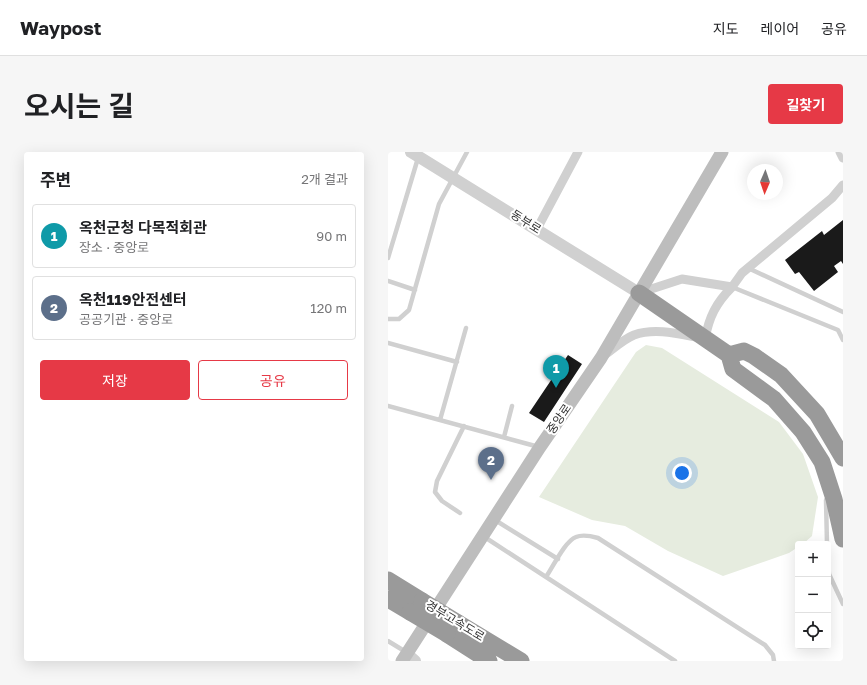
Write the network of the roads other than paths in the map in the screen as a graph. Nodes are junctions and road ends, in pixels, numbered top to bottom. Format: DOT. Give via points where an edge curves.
graph roads {
  1 [pos="467,152"];
  2 [pos="578,152"];
  3 [pos="722,152"];
  4 [pos="840,152"];
  5 [pos="415,154"];
  6 [pos="843,158"];
  7 [pos="452,177"];
  8 [pos="843,185"];
  9 [pos="537,229"];
  10 [pos="388,258"];
  11 [pos="748,268"];
  12 [pos="388,281"];
  13 [pos="732,287"];
  14 [pos="415,290"];
  15 [pos="639,293"];
  16 [pos="843,312"];
  17 [pos="388,319"];
  18 [pos="466,328"];
  19 [pos="705,339"];
  20 [pos="843,340"];
  21 [pos="388,343"];
  22 [pos="729,355"];
  23 [pos="601,358"];
  24 [pos="457,362"];
  25 [pos="388,406"];
  26 [pos="512,406"];
  27 [pos="440,420"];
  28 [pos="464,426"];
  29 [pos="504,438"];
  30 [pos="540,447"];
  31 [pos="843,458"];
  32 [pos="822,462"];
  33 [pos="825,489"];
  34 [pos="826,496"];
  35 [pos="460,513"];
  36 [pos="494,519"];
  37 [pos="483,536"];
  38 [pos="843,539"];
  39 [pos="827,541"];
  40 [pos="558,559"];
  41 [pos="546,577"];
  42 [pos="830,577"];
  43 [pos="388,580"];
  44 [pos="388,599"];
  45 [pos="843,604"];
  46 [pos="416,607"];
  47 [pos="452,629"];
  48 [pos="388,641"];
  49 [pos="408,658"];
  50 [pos="489,661"];
  51 [pos="522,661"];
  52 [pos="675,661"];
  53 [pos="774,661"];
  1 -- 7 [label="lane"];
  2 -- 9 [label="street"];
  3 -- 15 [label="main road, 중앙로"];
  4 -- 6 [label="street"];
  5 -- 7 [label="street, 동부로"];
  5 -- 10 [label="lane"];
  7 -- 9 [label="street, 동부로"];
  7 -- 14 [label="lane" via="439,204"];
  8 -- 11 [label="street" via="832,198"];
  9 -- 15 [label="street, 동부로"];
  11 -- 13 [label="street"];
  11 -- 16 [label="lane"];
  12 -- 14 [label="lane"];
  13 -- 15 [label="street" via="682,279"];
  13 -- 19 [label="street" via="715,306 708,322"];
  13 -- 20 [label="lane" via="838,330"];
  14 -- 17 [label="lane" via="406,314 397,320"];
  15 -- 19 [label="highway"];
  15 -- 23 [label="main road, 중앙로"];
  18 -- 24 [label="lane"];
  19 -- 22 [label="highway"];
  19 -- 23 [label="street" via="661,331 644,333 633,336"];
  21 -- 24 [label="lane"];
  22 -- 31 [label="highway" via="744,351 781,375 817,414"];
  22 -- 32 [label="highway" via="733,369 774,399 803,432"];
  23 -- 30 [label="main road, 중앙로"];
  24 -- 27 [label="lane"];
  25 -- 27 [label="lane"];
  26 -- 29 [label="lane"];
  27 -- 28 [label="lane"];
  28 -- 29 [label="lane"];
  28 -- 35 [label="lane" via="437,481 435,492 442,501"];
  29 -- 30 [label="lane"];
  30 -- 36 [label="main road, 중앙로"];
  32 -- 33 [label="lane"];
  32 -- 38 [label="highway"];
  34 -- 39 [label="lane"];
  36 -- 37 [label="main road, 중앙로"];
  36 -- 40 [label="lane"];
  37 -- 41 [label="lane"];
  37 -- 49 [label="main road, 중앙로"];
  40 -- 41 [label="lane"];
  40 -- 53 [label="lane" via="576,537 586,535 598,538 765,645 773,655"];
  41 -- 52 [label="lane"];
  42 -- 45 [label="lane"];
  43 -- 46 [label="highway, 경부고속도로"];
  44 -- 46 [label="highway, 경부고속도로"];
  46 -- 47 [label="highway, 경부고속도로, bridge"];
  47 -- 50 [label="highway, 경부고속도로"];
  47 -- 51 [label="highway, 경부고속도로"];
  48 -- 49 [label="lane"];
}
